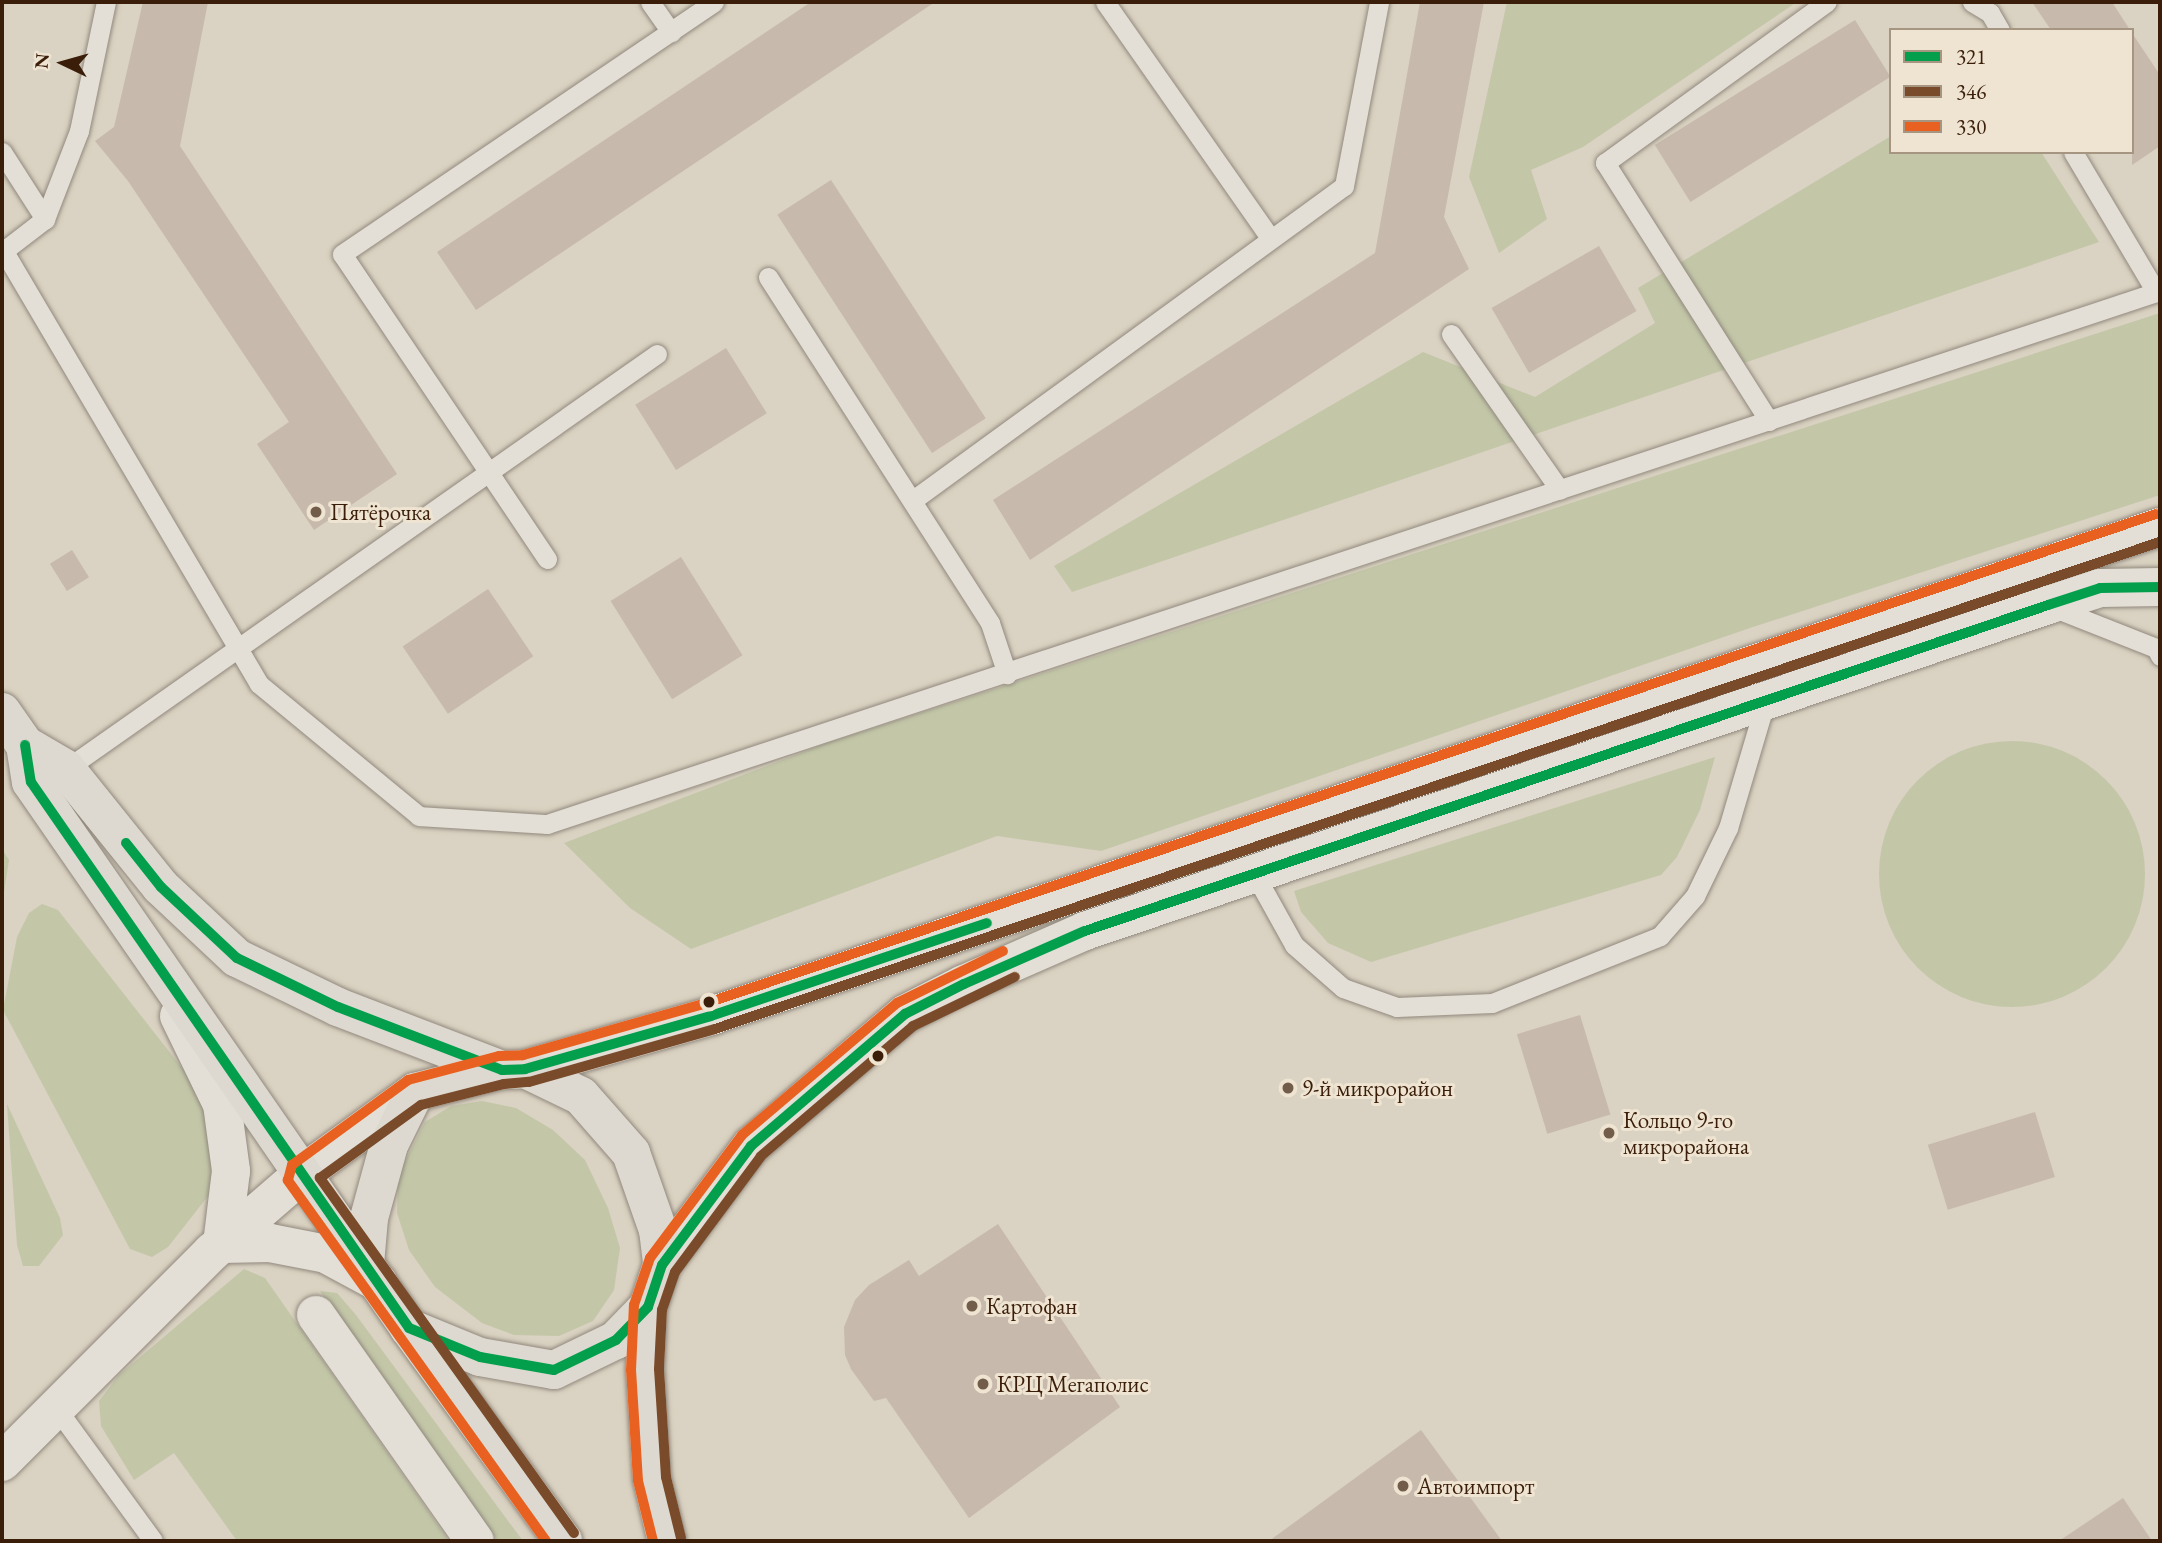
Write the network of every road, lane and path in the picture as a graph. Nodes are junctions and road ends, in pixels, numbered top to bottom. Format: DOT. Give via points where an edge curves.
graph roads {
  1 [pos="106,2"];
  2 [pos="650,2"];
  3 [pos="714,2"];
  4 [pos="1105,2"];
  5 [pos="1379,2"];
  6 [pos="1827,2"];
  7 [pos="1972,2"];
  8 [pos="1999,28"];
  9 [pos="671,32"];
  10 [pos="2,152"];
  11 [pos="2074,154"];
  12 [pos="45,219"];
  13 [pos="1270,238"];
  14 [pos="4,249"];
  15 [pos="768,277"];
  16 [pos="2158,291"];
  17 [pos="1451,334"];
  18 [pos="657,354"];
  19 [pos="1769,421"];
  20 [pos="488,473"];
  21 [pos="1560,491"];
  22 [pos="913,500"];
  23 [pos="2160,527"];
  24 [pos="547,559"];
  25 [pos="2160,587"];
  26 [pos="2048,605"];
  27 [pos="237,649"];
  28 [pos="2159,651"];
  29 [pos="1007,674"];
  30 [pos="1766,700"];
  31 [pos="2,712"];
  32 [pos="25,745"];
  33 [pos="65,769"];
  34 [pos="1254,873"];
  35 [pos="150,956"];
  36 [pos="514,1070"];
  37 [pos="415,1092"];
  38 [pos="302,1175"];
  39 [pos="222,1244"];
  40 [pos="662,1265"];
  41 [pos="372,1273"];
  42 [pos="648,1307"];
  43 [pos="316,1315"];
  44 [pos="409,1328"];
  45 [pos="54,1405"];
  46 [pos="2,1462"];
  47 [pos="153,1541"];
  48 [pos="475,1541"];
  49 [pos="563,1541"];
  50 [pos="667,1541"];
  1 -- 12 [label="lane" via="79,131"];
  2 -- 9 [label="lane"];
  3 -- 9 [label="lane"];
  4 -- 13 [label="lane"];
  5 -- 13 [label="lane" via="1344,186"];
  6 -- 19 [label="lane" via="1605,163"];
  7 -- 8 [label="lane" via="1990,13"];
  9 -- 20 [label="lane" via="342,254"];
  10 -- 12 [label="lane"];
  11 -- 16 [label="lane"];
  12 -- 14 [label="lane"];
  13 -- 22 [label="lane"];
  14 -- 27 [label="lane"];
  15 -- 22 [label="lane"];
  16 -- 19 [label="lane"];
  17 -- 21 [label="lane"];
  18 -- 20 [label="lane"];
  19 -- 21 [label="lane"];
  20 -- 24 [label="lane"];
  20 -- 27 [label="lane"];
  21 -- 29 [label="lane"];
  22 -- 29 [label="lane" via="990,623"];
  23 -- 36 [label="main road" via="723,1012"];
  25 -- 26 [label="main road" via="2100,588"];
  26 -- 28 [label="lane"];
  26 -- 30 [label="main road"];
  27 -- 29 [label="lane" via="259,684 419,816 547,824"];
  27 -- 33 [label="lane"];
  30 -- 34 [label="main road"];
  30 -- 34 [label="lane" via="1728,828 1695,896 1660,936 1492,1003 1397,1007 1343,988 1294,945"];
  31 -- 32 [label="main road"];
  32 -- 33 [label="main road"];
  32 -- 35 [label="main road" via="31,782"];
  33 -- 36 [label="main road" via="161,887 237,958 338,1007"];
  34 -- 40 [label="main road" via="1085,931 905,1014 751,1146"];
  35 -- 38 [label="main road"];
  35 -- 39 [label="main road" via="222,1104 231,1171"];
  36 -- 37 [label="main road"];
  36 -- 40 [label="main road" via="581,1096 631,1153 658,1230"];
  37 -- 38 [label="main road"];
  37 -- 41 [label="main road" via="389,1145 369,1217"];
  38 -- 39 [label="main road"];
  38 -- 41 [label="main road"];
  39 -- 41 [label="main road" via="270,1243 326,1254"];
  39 -- 45 [label="main road"];
  40 -- 42 [label="main road"];
  41 -- 44 [label="main road"];
  42 -- 44 [label="main road" via="616,1340 554,1370 480,1357"];
  42 -- 50 [label="main road" via="645,1369 652,1479"];
  43 -- 48 [label="main road"];
  44 -- 49 [label="main road"];
  45 -- 46 [label="main road"];
  45 -- 47 [label="lane"];
}
